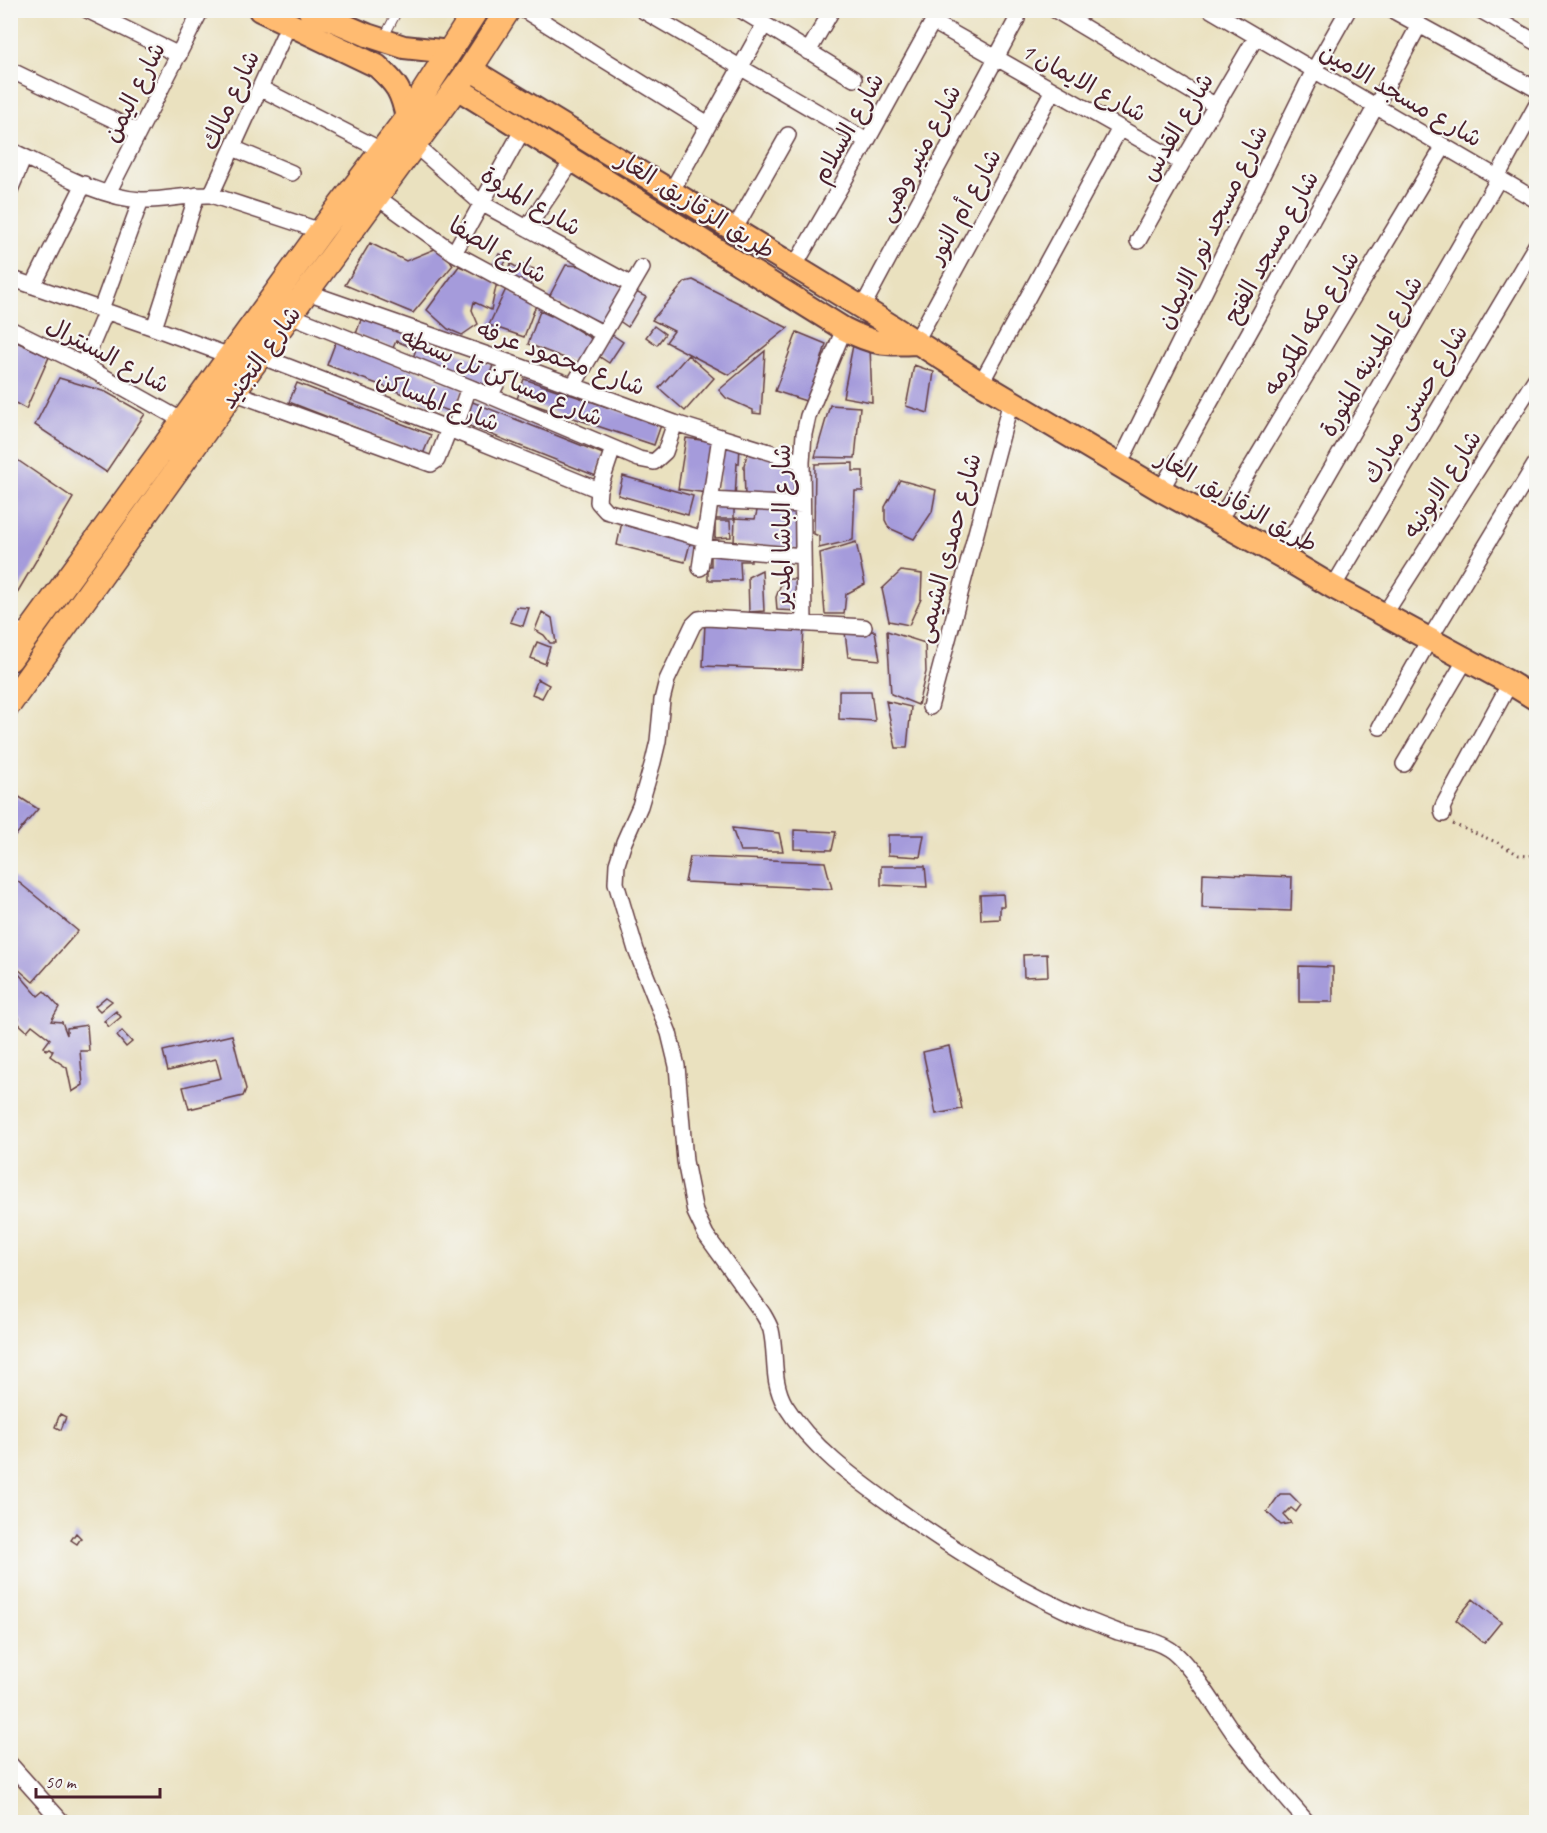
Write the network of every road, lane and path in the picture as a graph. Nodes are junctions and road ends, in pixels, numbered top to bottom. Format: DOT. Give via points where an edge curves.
graph roads {
  1 [pos="87,10"];
  2 [pos="201,10"];
  3 [pos="260,10"];
  4 [pos="309,10"];
  5 [pos="398,10"];
  6 [pos="476,10"];
  7 [pos="508,10"];
  8 [pos="524,10"];
  9 [pos="642,10"];
  10 [pos="832,10"];
  11 [pos="1055,10"];
  12 [pos="1211,10"];
  13 [pos="1348,10"];
  14 [pos="1392,10"];
  15 [pos="1480,10"];
  16 [pos="753,16"];
  17 [pos="936,16"];
  18 [pos="292,17"];
  19 [pos="1017,19"];
  20 [pos="1419,25"];
  21 [pos="1256,37"];
  22 [pos="383,40"];
  23 [pos="1536,42"];
  24 [pos="450,52"];
  25 [pos="808,52"];
  26 [pos="178,55"];
  27 [pos="996,58"];
  28 [pos="739,67"];
  29 [pos="10,70"];
  30 [pos="1314,70"];
  31 [pos="464,79"];
  32 [pos="854,79"];
  33 [pos="260,88"];
  34 [pos="1536,89"];
  35 [pos="1053,90"];
  36 [pos="1216,106"];
  37 [pos="1376,106"];
  38 [pos="1536,106"];
  39 [pos="407,118"];
  40 [pos="708,124"];
  41 [pos="1120,128"];
  42 [pos="523,129"];
  43 [pos="139,132"];
  44 [pos="788,135"];
  45 [pos="867,141"];
  46 [pos="415,145"];
  47 [pos="1444,146"];
  48 [pos="233,148"];
  49 [pos="383,151"];
  50 [pos="17,153"];
  51 [pos="573,160"];
  52 [pos="1182,163"];
  53 [pos="292,173"];
  54 [pos="1498,178"];
  55 [pos="84,184"];
  56 [pos="10,190"];
  57 [pos="671,192"];
  58 [pos="108,194"];
  59 [pos="204,195"];
  60 [pos="377,197"];
  61 [pos="141,200"];
  62 [pos="1536,200"];
  63 [pos="482,203"];
  64 [pos="527,228"];
  65 [pos="734,230"];
  66 [pos="321,231"];
  67 [pos="1138,241"];
  68 [pos="1536,244"];
  69 [pos="454,253"];
  70 [pos="794,267"];
  71 [pos="642,268"];
  72 [pos="10,278"];
  73 [pos="632,285"];
  74 [pos="33,286"];
  75 [pos="307,292"];
  76 [pos="862,308"];
  77 [pos="103,310"];
  78 [pos="290,315"];
  79 [pos="154,328"];
  80 [pos="10,329"];
  81 [pos="844,329"];
  82 [pos="602,333"];
  83 [pos="915,343"];
  84 [pos="260,356"];
  85 [pos="230,357"];
  86 [pos="508,362"];
  87 [pos="83,364"];
  88 [pos="1536,378"];
  89 [pos="981,383"];
  90 [pos="573,386"];
  91 [pos="469,387"];
  92 [pos="233,392"];
  93 [pos="490,396"];
  94 [pos="1011,401"];
  95 [pos="183,421"];
  96 [pos="675,423"];
  97 [pos="452,430"];
  98 [pos="720,437"];
  99 [pos="613,448"];
  100 [pos="802,462"];
  101 [pos="1536,463"];
  102 [pos="1119,465"];
  103 [pos="599,490"];
  104 [pos="1161,490"];
  105 [pos="710,500"];
  106 [pos="802,505"];
  107 [pos="1218,522"];
  108 [pos="704,543"];
  109 [pos="803,555"];
  110 [pos="1281,556"];
  111 [pos="699,568"];
  112 [pos="1333,587"];
  113 [pos="1384,615"];
  114 [pos="804,623"];
  115 [pos="864,627"];
  116 [pos="20,628"];
  117 [pos="1429,639"];
  118 [pos="10,659"];
  119 [pos="1466,659"];
  120 [pos="1510,683"];
  121 [pos="1536,699"];
  122 [pos="10,703"];
  123 [pos="930,707"];
  124 [pos="1380,727"];
  125 [pos="1404,764"];
  126 [pos="1443,814"];
  127 [pos="1536,854"];
  128 [pos="10,1764"];
  129 [pos="62,1822"];
  130 [pos="1306,1822"];
  1 -- 26 [label="street"];
  2 -- 26 [label="street, شارع اليمن"];
  3 -- 18 [label="main road"];
  4 -- 22 [label="main road"];
  5 -- 22 [label="lane"];
  6 -- 24 [label="highway, شارع التجنيد"];
  7 -- 31 [label="highway, شارع التجنيد"];
  8 -- 40 [label="street"];
  9 -- 28 [label="street"];
  10 -- 25 [label="street"];
  11 -- 36 [label="street"];
  12 -- 21 [label="street, شارع مسجد الامين"];
  13 -- 30 [label="street, شارع مسجد نور الايمان"];
  14 -- 20 [label="street"];
  15 -- 23 [label="street"];
  16 -- 25 [label="street"];
  16 -- 28 [label="street"];
  17 -- 27 [label="street, شارع الايمان 1"];
  17 -- 45 [label="street, شارع السلام"];
  18 -- 33 [label="street, شارع مالك"];
  18 -- 39 [label="main road" via="377,66 393,80 403,98"];
  19 -- 27 [label="street, شارع منير وهبى"];
  20 -- 34 [label="street"];
  20 -- 37 [label="street, شارع مسجد الفتح"];
  21 -- 30 [label="street, شارع مسجد الامين"];
  21 -- 36 [label="street, شارع القدس"];
  22 -- 24 [label="main road" via="405,47"];
  24 -- 39 [label="highway, شارع التجنيد"];
  25 -- 32 [label="street"];
  26 -- 43 [label="street, شارع اليمن"];
  27 -- 35 [label="street, شارع الايمان 1"];
  27 -- 76 [label="street, شارع منير وهبى"];
  28 -- 40 [label="street"];
  28 -- 45 [label="street"];
  29 -- 43 [label="street"];
  30 -- 37 [label="street, شارع مسجد الامين"];
  30 -- 102 [label="street, شارع مسجد نور الايمان"];
  31 -- 42 [label="main road, طريق الزقازيق, الغار"];
  31 -- 46 [label="highway, شارع التجنيد"];
  31 -- 57 [label="main road, طريق الزقازيق, الغار"];
  33 -- 48 [label="street, شارع مالك"];
  33 -- 49 [label="street"];
  35 -- 41 [label="street, شارع الايمان 1"];
  35 -- 83 [label="street, شارع أم النور"];
  36 -- 52 [label="street, شارع القدس"];
  37 -- 47 [label="street, شارع مسجد الامين"];
  37 -- 104 [label="street, شارع مسجد الفتح"];
  38 -- 54 [label="street, شارع المدينه المنورة"];
  39 -- 49 [label="highway, شارع التجنيد"];
  40 -- 57 [label="street"];
  41 -- 52 [label="street, شارع الايمان 1"];
  41 -- 89 [label="street"];
  42 -- 51 [label="main road, طريق الزقازيق, الغار"];
  42 -- 63 [label="street"];
  43 -- 58 [label="street, شارع اليمن"];
  44 -- 65 [label="street"];
  45 -- 70 [label="street, شارع السلام"];
  46 -- 60 [label="highway, شارع التجنيد"];
  46 -- 63 [label="street, شارع المروة"];
  47 -- 54 [label="street, شارع مسجد الامين"];
  47 -- 107 [label="street, شارع مكه المكرمه"];
  48 -- 53 [label="street"];
  48 -- 59 [label="street, شارع مالك"];
  49 -- 66 [label="highway, شارع التجنيد"];
  50 -- 55 [label="street"];
  50 -- 56 [label="street"];
  51 -- 64 [label="street"];
  51 -- 81 [label="main road, طريق الزقازيق, الغار"];
  52 -- 67 [label="street, شارع القدس"];
  54 -- 62 [label="street, شارع مسجد الامين"];
  54 -- 110 [label="street, شارع المدينه المنورة"];
  55 -- 58 [label="street"];
  55 -- 74 [label="street"];
  57 -- 65 [label="main road, طريق الزقازيق, الغار"];
  58 -- 61 [label="street"];
  59 -- 61 [label="street"];
  59 -- 66 [label="street"];
  59 -- 79 [label="street, شارع مالك"];
  60 -- 69 [label="street, شارع الصفا"];
  60 -- 75 [label="highway, شارع التجنيد"];
  61 -- 77 [label="street"];
  63 -- 64 [label="street, شارع المروة"];
  63 -- 69 [label="street"];
  64 -- 73 [label="street, شارع المروة"];
  65 -- 70 [label="main road, طريق الزقازيق, الغار"];
  66 -- 85 [label="highway, شارع التجنيد"];
  68 -- 112 [label="street, شارع حسنى مبارك"];
  69 -- 82 [label="street, شارع الصفا"];
  70 -- 76 [label="main road, طريق الزقازيق, الغار"];
  71 -- 73 [label="street"];
  72 -- 74 [label="street"];
  73 -- 82 [label="street"];
  74 -- 77 [label="street"];
  75 -- 78 [label="highway, شارع التجنيد"];
  75 -- 86 [label="street, شارع محمود عرفه"];
  76 -- 83 [label="main road, طريق الزقازيق, الغار"];
  77 -- 79 [label="street"];
  77 -- 87 [label="street"];
  78 -- 84 [label="highway, شارع التجنيد"];
  78 -- 91 [label="street, شارع مساكن تل بسطه"];
  79 -- 85 [label="street"];
  80 -- 87 [label="street, شارع السنترال"];
  81 -- 83 [label="main road, طريق الزقازيق, الغار" via="888,345"];
  81 -- 100 [label="street, شارع الباشا المدير" via="808,416"];
  82 -- 90 [label="street"];
  83 -- 89 [label="main road, طريق الزقازيق, الغار"];
  84 -- 92 [label="highway, شارع التجنيد"];
  84 -- 97 [label="street, شارع المساكن"];
  85 -- 95 [label="highway, شارع التجنيد"];
  86 -- 90 [label="street, شارع محمود عرفه"];
  86 -- 93 [label="street"];
  87 -- 95 [label="street, شارع السنترال"];
  88 -- 113 [label="street, شارع الابونيه"];
  89 -- 94 [label="main road, طريق الزقازيق, الغار"];
  90 -- 96 [label="street, شارع محمود عرفه"];
  91 -- 93 [label="street, شارع مساكن تل بسطه"];
  91 -- 97 [label="street"];
  92 -- 97 [label="street" via="431,464 437,460"];
  92 -- 122 [label="highway, شارع التجنيد"];
  93 -- 99 [label="street, شارع مساكن تل بسطه"];
  94 -- 102 [label="main road, طريق الزقازيق, الغار"];
  94 -- 123 [label="street, شارع حمدى الشيمى"];
  95 -- 116 [label="highway, شارع التجنيد"];
  96 -- 98 [label="street, شارع محمود عرفه"];
  96 -- 99 [label="street, شارع مساكن تل بسطه" via="665,452 654,462"];
  97 -- 103 [label="street, شارع المساكن"];
  98 -- 100 [label="street, شارع محمود عرفه"];
  98 -- 105 [label="street"];
  99 -- 103 [label="street"];
  100 -- 106 [label="street, شارع الباشا المدير"];
  101 -- 117 [label="street"];
  102 -- 104 [label="main road, طريق الزقازيق, الغار"];
  103 -- 108 [label="street" via="598,502 606,511"];
  104 -- 107 [label="main road, طريق الزقازيق, الغار"];
  105 -- 106 [label="street"];
  105 -- 108 [label="street"];
  106 -- 109 [label="street, شارع الباشا المدير"];
  107 -- 110 [label="main road, طريق الزقازيق, الغار"];
  108 -- 109 [label="street"];
  108 -- 111 [label="street"];
  109 -- 114 [label="street, شارع الباشا المدير"];
  110 -- 112 [label="main road, طريق الزقازيق, الغار"];
  112 -- 113 [label="main road, طريق الزقازيق, الغار"];
  113 -- 117 [label="main road, طريق الزقازيق, الغار"];
  114 -- 115 [label="street"];
  114 -- 130 [label="street" via="707,618 693,625 667,680 653,762 617,864 616,883 677,1066 685,1161 695,1212 706,1235 770,1328 777,1386 799,1426 834,1460 928,1532 1026,1591 1081,1618 1170,1649"];
  116 -- 118 [label="highway, شارع التجنيد"];
  117 -- 119 [label="main road, طريق الزقازيق, الغار"];
  117 -- 124 [label="street"];
  119 -- 120 [label="main road, طريق الزقازيق, الغار"];
  119 -- 125 [label="street"];
  120 -- 121 [label="main road, طريق الزقازيق, الغار"];
  120 -- 126 [label="street" via="1444,804"];
  126 -- 127 [label="path" via="1450,823 1519,855"];
  128 -- 129 [label="street"];
}
